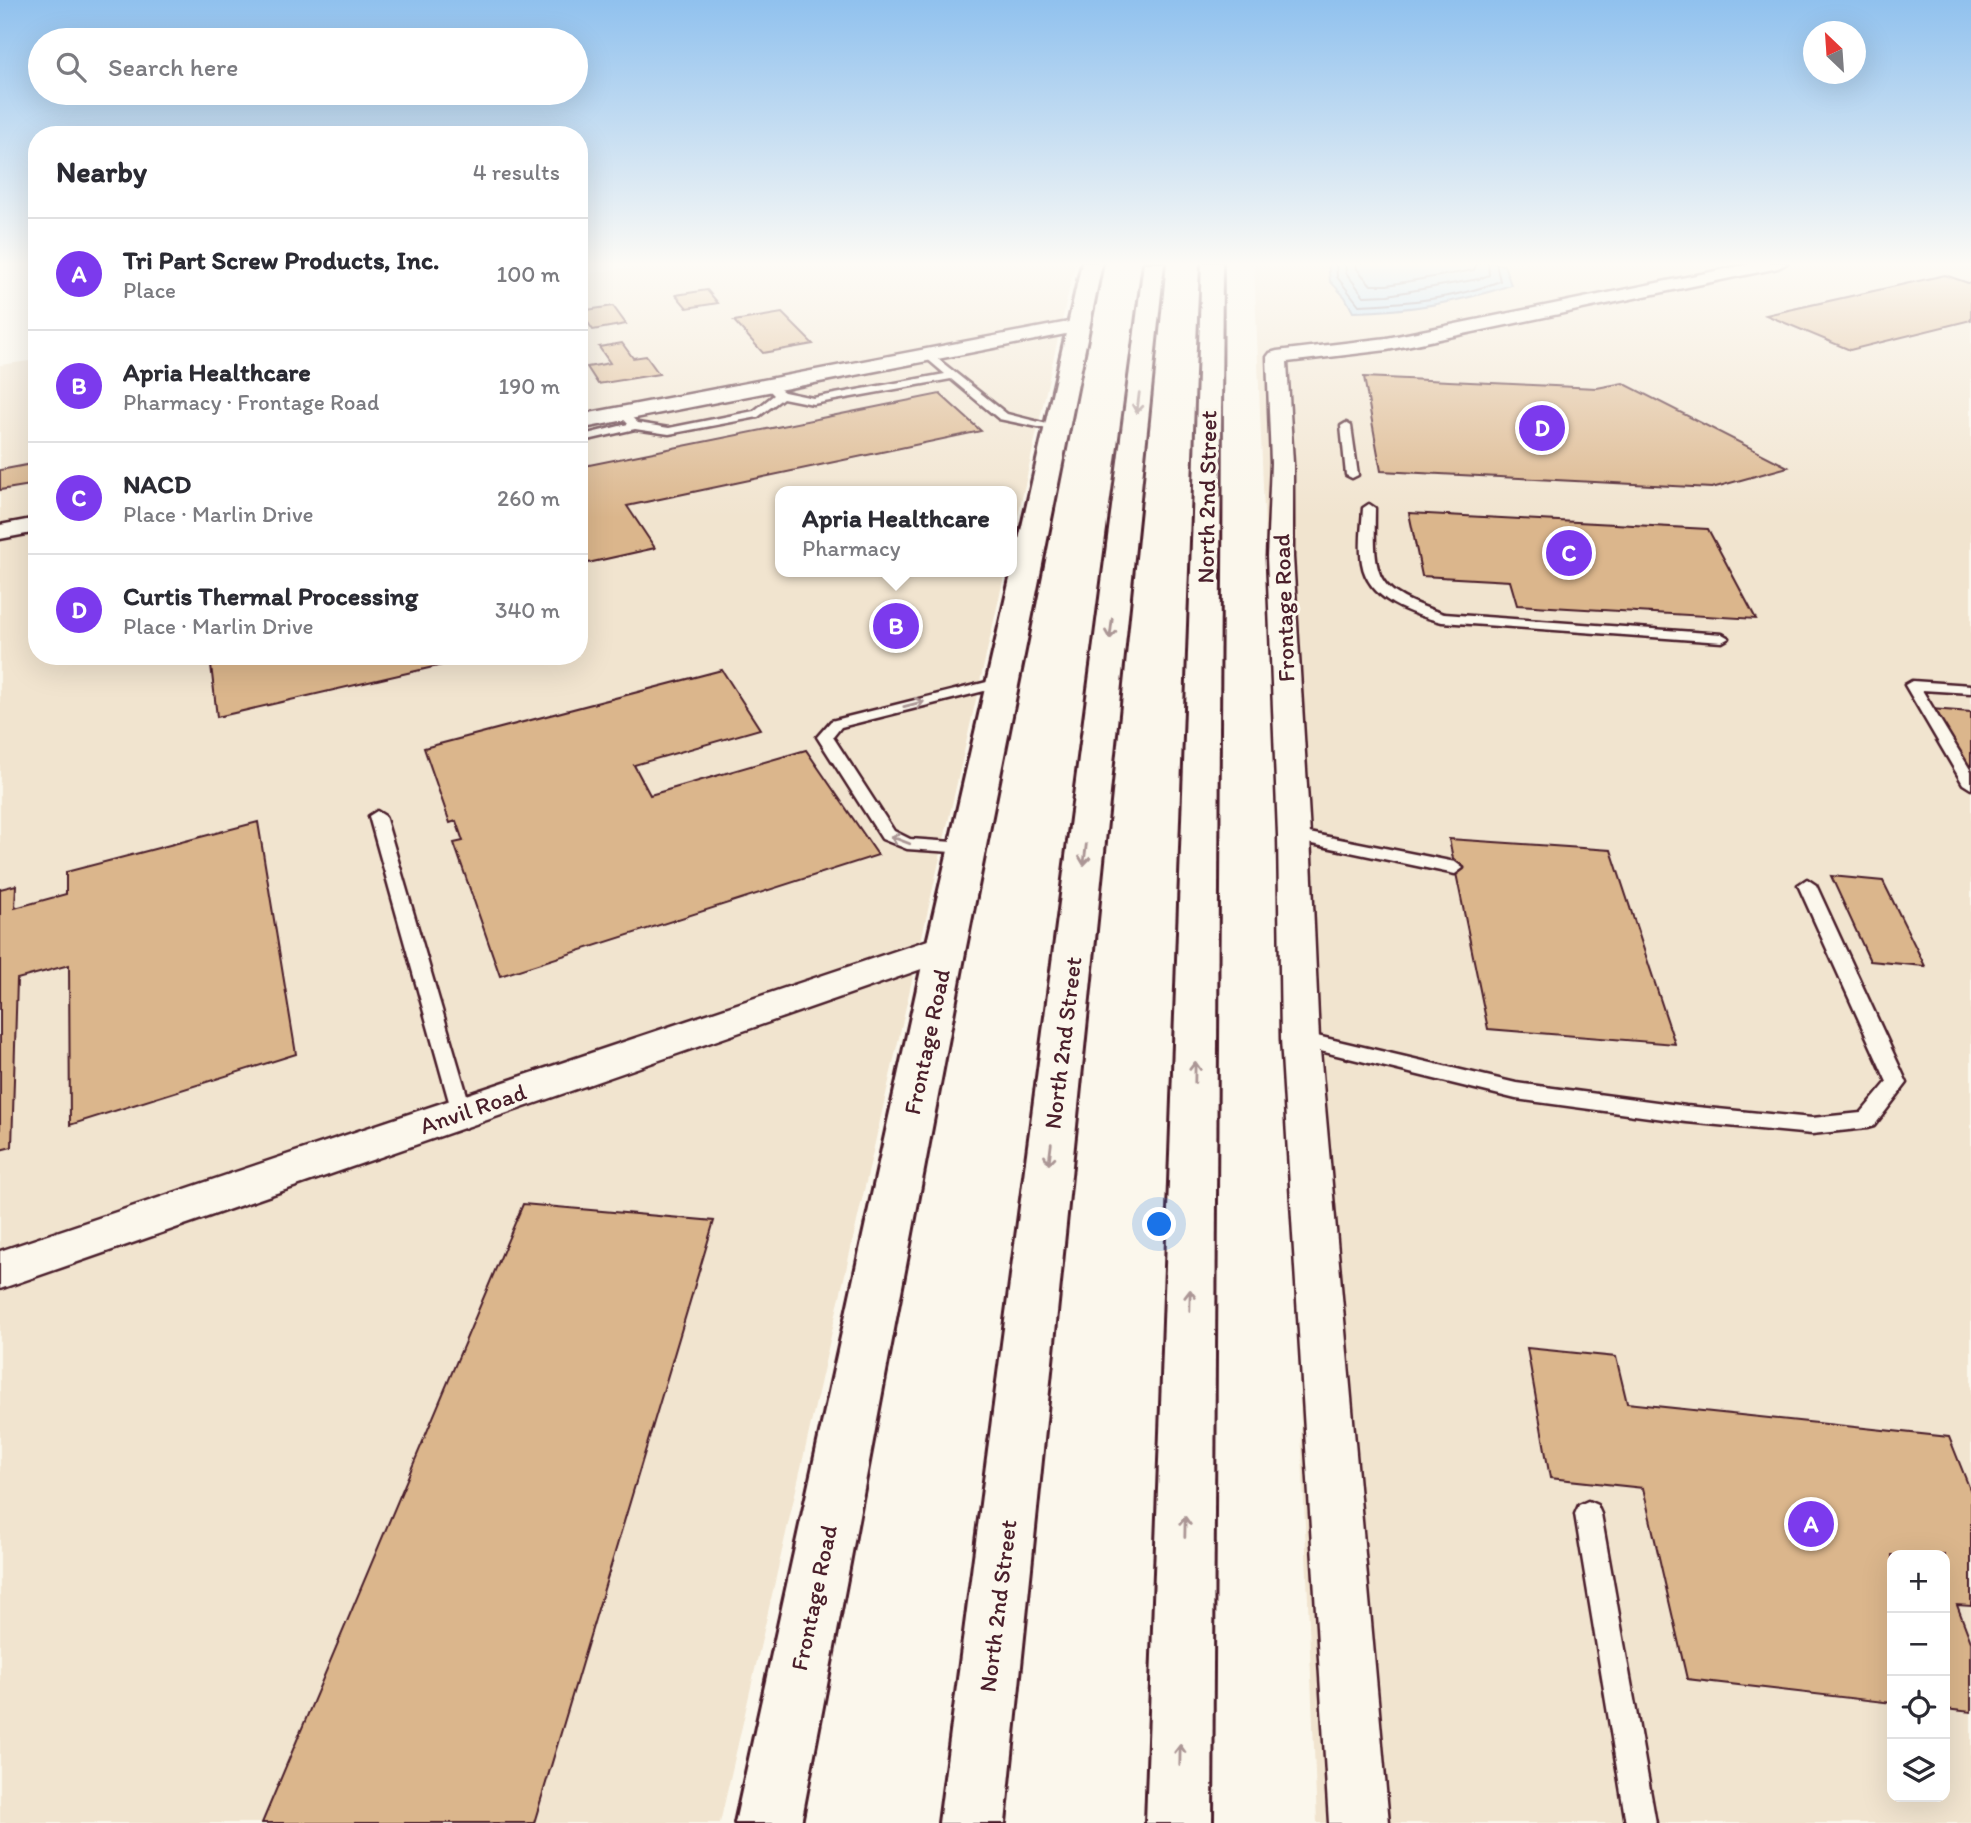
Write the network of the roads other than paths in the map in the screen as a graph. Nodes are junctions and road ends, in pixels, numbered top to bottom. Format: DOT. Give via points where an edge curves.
graph roads {
  1 [pos="965,348"];
  2 [pos="1074,348"];
  3 [pos="1144,348"];
  4 [pos="1211,348"];
  5 [pos="1355,348"];
  6 [pos="929,355"];
  7 [pos="954,375"];
  8 [pos="775,390"];
  9 [pos="629,419"];
  10 [pos="588,421"];
  11 [pos="1346,426"];
  12 [pos="1057,428"];
  13 [pos="588,435"];
  14 [pos="1352,475"];
  15 [pos="1369,508"];
  16 [pos="28,527"];
  17 [pos="0,532"];
  18 [pos="1722,638"];
  19 [pos="1003,682"];
  20 [pos="1971,689"];
  21 [pos="1971,784"];
  22 [pos="377,816"];
  23 [pos="1294,835"];
  24 [pos="967,848"];
  25 [pos="1455,869"];
  26 [pos="1807,885"];
  27 [pos="946,947"];
  28 [pos="1300,1039"];
  29 [pos="462,1112"];
  30 [pos="0,1270"];
  31 [pos="1588,1514"];
  32 [pos="768,1823"];
  33 [pos="972,1823"];
  34 [pos="1179,1823"];
  35 [pos="1359,1823"];
  36 [pos="1641,1823"];
  1 -- 6 [label="street"];
  2 -- 12 [label="main road, Frontage Road"];
  3 -- 33 [label="main road, North 2nd Street, one-way"];
  34 -- 4 [label="main road, North 2nd Street, one-way"];
  5 -- 23 [label="street, Frontage Road" via="1277,358 1280,556"];
  6 -- 7 [label="lane"];
  6 -- 8 [label="street"];
  7 -- 8 [label="lane" via="813,401"];
  7 -- 12 [label="lane" via="1003,416"];
  8 -- 9 [label="street"];
  9 -- 10 [label="street"];
  9 -- 13 [label="lane"];
  11 -- 14 [label="lane"];
  12 -- 19 [label="main road, Frontage Road"];
  15 -- 18 [label="lane" via="1369,569 1395,600 1419,610 1442,618"];
  16 -- 17 [label="street"];
  19 -- 24 [label="main road, Frontage Road"];
  24 -- 19 [label="lane, one-way" via="907,844 888,835 825,737 836,724"];
  20 -- 21 [label="lane" via="1912,685"];
  22 -- 29 [label="lane"];
  23 -- 25 [label="lane"];
  23 -- 28 [label="street, Frontage Road"];
  24 -- 27 [label="main road, Frontage Road"];
  26 -- 28 [label="lane" via="1897,1083 1867,1120 1812,1126 1516,1091"];
  27 -- 29 [label="street, Anvil Road"];
  27 -- 32 [label="main road, Frontage Road"];
  28 -- 35 [label="street, Frontage Road"];
  29 -- 30 [label="street, Anvil Road"];
  31 -- 36 [label="lane"];
}
